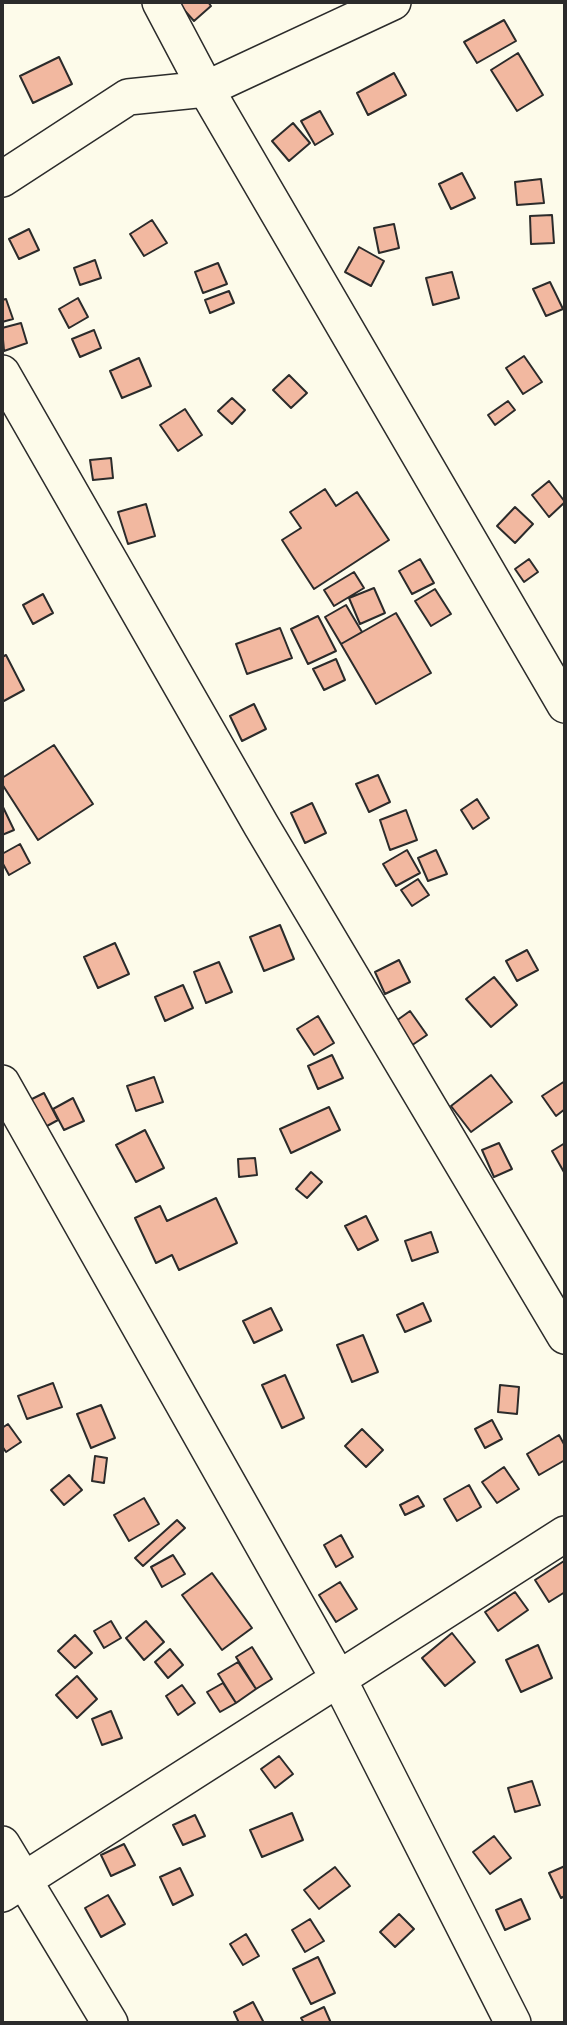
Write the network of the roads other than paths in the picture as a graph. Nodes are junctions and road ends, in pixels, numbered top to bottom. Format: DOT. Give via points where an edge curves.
graph roads {
  1 [pos="160,2"];
  2 [pos="393,2"];
  3 [pos="206,89"];
  4 [pos="2,179"];
  5 [pos="2,373"];
  6 [pos="565,705"];
  7 [pos="2,1083"];
  8 [pos="565,1336"];
  9 [pos="565,1534"];
  10 [pos="338,1678"];
  11 [pos="2,1844"];
  12 [pos="13,1887"];
  13 [pos="110,2023"];
  14 [pos="513,2023"];
  1 -- 3 [label="street"];
  2 -- 3 [label="street"];
  3 -- 4 [label="street" via="128,97"];
  3 -- 6 [label="street"];
  5 -- 8 [label="street" via="261,825"];
  7 -- 10 [label="street"];
  9 -- 10 [label="street"];
  10 -- 12 [label="street"];
  10 -- 14 [label="street"];
  11 -- 12 [label="street"];
  12 -- 13 [label="street"];
}
